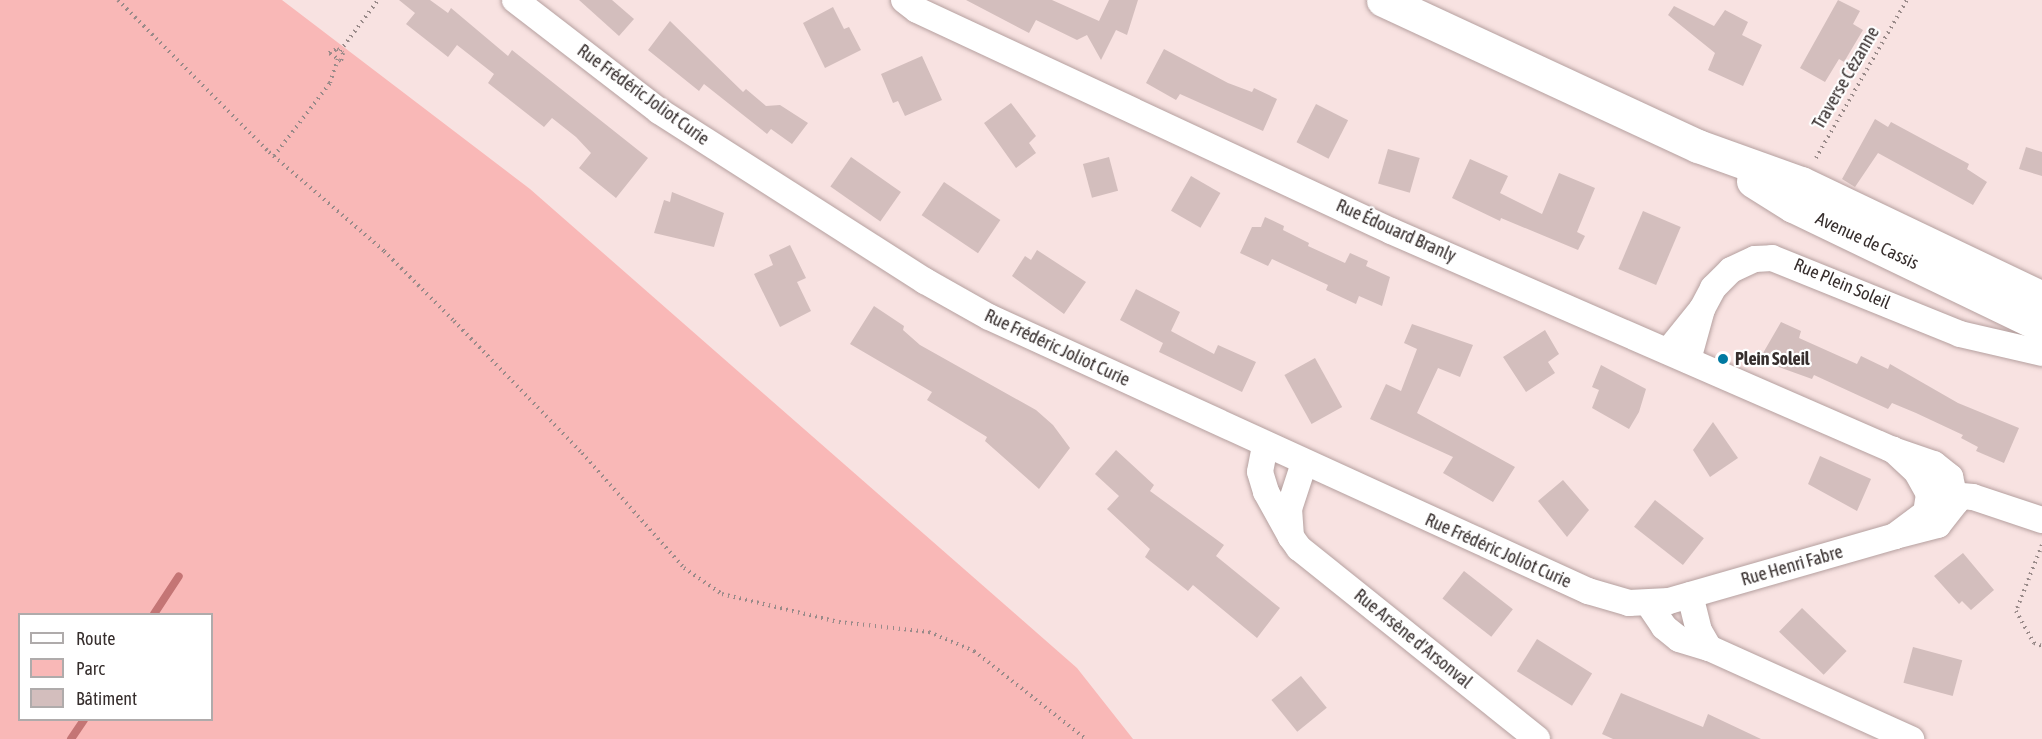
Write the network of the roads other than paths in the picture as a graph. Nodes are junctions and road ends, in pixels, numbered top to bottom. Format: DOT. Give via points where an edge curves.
graph roads {
  1 [pos="515,0"];
  2 [pos="904,0"];
  3 [pos="1383,0"];
  4 [pos="1698,146"];
  5 [pos="2038,313"];
  6 [pos="1998,344"];
  7 [pos="2042,353"];
  8 [pos="1678,355"];
  9 [pos="1265,446"];
  10 [pos="1893,450"];
  11 [pos="1304,463"];
  12 [pos="1929,494"];
  13 [pos="1956,494"];
  14 [pos="2042,520"];
  15 [pos="1895,536"];
  16 [pos="1291,537"];
  17 [pos="1689,595"];
  18 [pos="1648,603"];
  19 [pos="1709,648"];
  20 [pos="1537,739"];
  21 [pos="1911,739"];
  1 -- 9 [label="street, Rue Frédéric Joliot Curie" via="658,111 925,281 989,317"];
  2 -- 8 [label="street, Rue Édouard Branly" via="917,10 1391,231"];
  3 -- 4 [label="main road, Avenue de Cassis"];
  4 -- 5 [label="main road, Avenue de Cassis" via="1793,206"];
  4 -- 5 [label="main road, Avenue de Cassis" via="1808,171"];
  5 -- 6 [label="street" via="2015,336"];
  6 -- 7 [label="street, Rue Plein Soleil"];
  6 -- 8 [label="street, Rue Plein Soleil" via="1960,334 1772,258 1731,270 1713,288"];
  8 -- 10 [label="street, Rue Édouard Branly"];
  9 -- 11 [label="street, Rue Frédéric Joliot Curie"];
  9 -- 16 [label="street, Rue Arsène d'Arsonval" via="1260,472 1266,492"];
  10 -- 12 [label="street, Rue Édouard Branly" via="1917,472"];
  10 -- 13 [label="street, Rue Édouard Branly" via="1945,471"];
  11 -- 16 [label="street" via="1289,509"];
  11 -- 18 [label="street, Rue Frédéric Joliot Curie" via="1588,591 1629,603"];
  12 -- 13 [label="street"];
  12 -- 15 [label="street, Rue Henri Fabre" via="1926,513"];
  13 -- 14 [label="street"];
  13 -- 15 [label="street, Rue Henri Fabre" via="1952,512 1938,525"];
  15 -- 17 [label="street, Rue Henri Fabre"];
  16 -- 20 [label="street, Rue Arsène d'Arsonval" via="1299,548"];
  17 -- 18 [label="street, Rue Frédéric Joliot Curie"];
  17 -- 19 [label="street" via="1699,631"];
  18 -- 19 [label="street" via="1664,627 1679,639"];
  19 -- 21 [label="street"];
}
